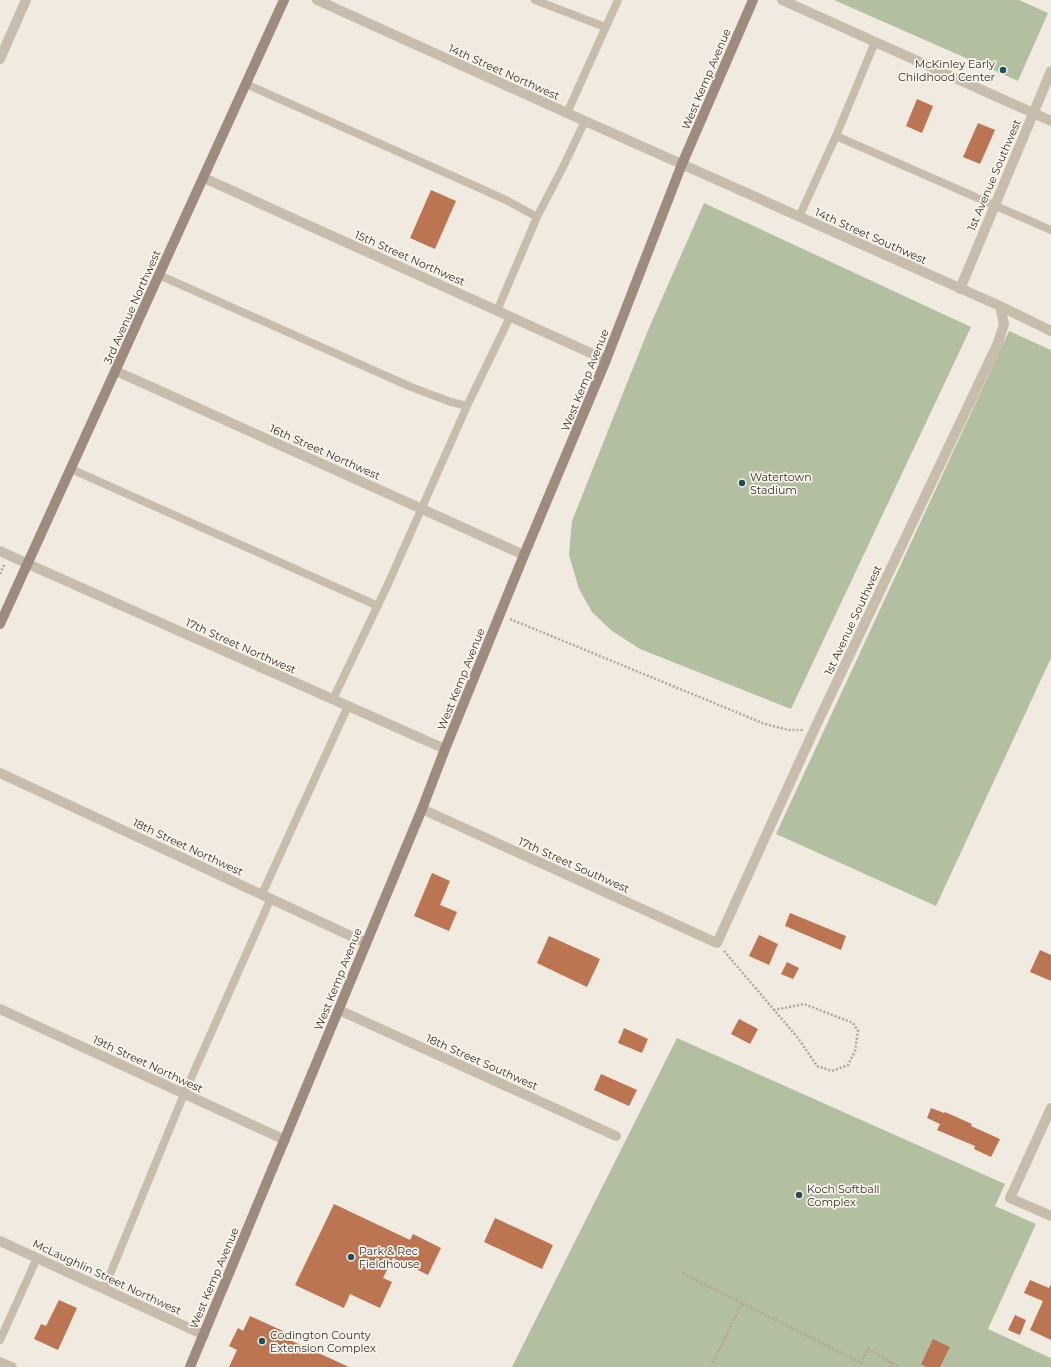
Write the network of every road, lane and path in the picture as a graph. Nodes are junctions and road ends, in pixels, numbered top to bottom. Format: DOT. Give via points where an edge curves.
graph roads {
  1 [pos="26,0"];
  2 [pos="284,0"];
  3 [pos="317,0"];
  4 [pos="535,0"];
  5 [pos="618,0"];
  6 [pos="753,0"];
  7 [pos="782,0"];
  8 [pos="605,27"];
  9 [pos="875,42"];
  10 [pos="0,58"];
  11 [pos="1051,71"];
  12 [pos="246,84"];
  13 [pos="567,113"];
  14 [pos="1034,113"];
  15 [pos="585,121"];
  16 [pos="1051,121"];
  17 [pos="836,136"];
  18 [pos="682,164"];
  19 [pos="204,178"];
  20 [pos="995,205"];
  21 [pos="536,217"];
  22 [pos="799,218"];
  23 [pos="1051,230"];
  24 [pos="159,275"];
  25 [pos="960,288"];
  26 [pos="1000,306"];
  27 [pos="497,311"];
  28 [pos="510,317"];
  29 [pos="1051,331"];
  30 [pos="606,360"];
  31 [pos="116,371"];
  32 [pos="467,406"];
  33 [pos="71,469"];
  34 [pos="422,509"];
  35 [pos="0,551"];
  36 [pos="524,555"];
  37 [pos="28,564"];
  38 [pos="378,606"];
  39 [pos="500,615"];
  40 [pos="0,624"];
  41 [pos="333,699"];
  42 [pos="348,706"];
  43 [pos="814,730"];
  44 [pos="445,749"];
  45 [pos="0,773"];
  46 [pos="422,809"];
  47 [pos="266,896"];
  48 [pos="366,943"];
  49 [pos="717,943"];
  50 [pos="0,1009"];
  51 [pos="339,1010"];
  52 [pos="774,1010"];
  53 [pos="184,1094"];
  54 [pos="1051,1108"];
  55 [pos="616,1136"];
  56 [pos="285,1140"];
  57 [pos="1051,1216"];
  58 [pos="0,1241"];
  59 [pos="37,1258"];
  60 [pos="682,1273"];
  61 [pos="104,1289"];
  62 [pos="742,1303"];
  63 [pos="204,1335"];
  64 [pos="0,1340"];
  65 [pos="0,1362"];
  66 [pos="892,1362"];
  67 [pos="12,1367"];
  68 [pos="190,1367"];
  69 [pos="711,1367"];
  70 [pos="890,1367"];
  71 [pos="899,1367"];
  1 -- 10 [label="street"];
  2 -- 12 [label="street, 3rd Avenue Northwest"];
  3 -- 13 [label="street, 14th Street Northwest"];
  4 -- 8 [label="lane"];
  5 -- 8 [label="lane"];
  6 -- 18 [label="street, West Kemp Avenue"];
  7 -- 9 [label="street"];
  8 -- 13 [label="lane"];
  9 -- 14 [label="street"];
  9 -- 17 [label="lane"];
  11 -- 14 [label="street, 1st Avenue Southwest"];
  12 -- 19 [label="street, 3rd Avenue Northwest"];
  12 -- 21 [label="lane" via="496,196"];
  13 -- 15 [label="street, 14th Street Northwest"];
  14 -- 16 [label="street"];
  14 -- 20 [label="street, 1st Avenue Southwest"];
  15 -- 18 [label="street, 14th Street Northwest"];
  15 -- 21 [label="lane"];
  17 -- 20 [label="lane"];
  17 -- 22 [label="lane"];
  18 -- 22 [label="street, 14th Street Southwest"];
  18 -- 30 [label="street, West Kemp Avenue"];
  19 -- 24 [label="street, 3rd Avenue Northwest"];
  19 -- 27 [label="street, 15th Street Northwest"];
  20 -- 23 [label="lane"];
  20 -- 25 [label="street, 1st Avenue Southwest"];
  21 -- 27 [label="lane"];
  22 -- 25 [label="street, 14th Street Southwest"];
  24 -- 31 [label="street, 3rd Avenue Northwest"];
  24 -- 32 [label="lane" via="411,387"];
  25 -- 26 [label="street, 14th Street Southwest"];
  26 -- 29 [label="street, 14th Street Southwest"];
  26 -- 43 [label="street, 1st Avenue Southwest" via="1004,324 998,343"];
  27 -- 28 [label="street, 15th Street Northwest"];
  28 -- 30 [label="street, 15th Street Northwest"];
  28 -- 32 [label="lane"];
  30 -- 36 [label="street, West Kemp Avenue"];
  31 -- 33 [label="street, 3rd Avenue Northwest"];
  31 -- 34 [label="street, 16th Street Northwest"];
  32 -- 34 [label="lane"];
  33 -- 37 [label="street, 3rd Avenue Northwest"];
  33 -- 38 [label="lane"];
  34 -- 36 [label="street, 16th Street Northwest"];
  34 -- 38 [label="lane"];
  35 -- 37 [label="street, 17th Street Northwest"];
  36 -- 39 [label="street, West Kemp Avenue"];
  37 -- 40 [label="street, 3rd Avenue Northwest"];
  37 -- 41 [label="street, 17th Street Northwest"];
  38 -- 41 [label="lane"];
  39 -- 43 [label="path" via="765,724 788,730"];
  39 -- 44 [label="street, West Kemp Avenue"];
  41 -- 42 [label="street, 17th Street Northwest"];
  42 -- 44 [label="street, 17th Street Northwest"];
  42 -- 47 [label="lane"];
  43 -- 49 [label="street, 1st Avenue Southwest"];
  44 -- 46 [label="street, West Kemp Avenue"];
  45 -- 47 [label="street, 18th Street Northwest"];
  46 -- 48 [label="street, West Kemp Avenue"];
  46 -- 49 [label="street, 17th Street Southwest"];
  47 -- 48 [label="street, 18th Street Northwest"];
  47 -- 53 [label="lane"];
  48 -- 51 [label="street, West Kemp Avenue"];
  49 -- 52 [label="path"];
  50 -- 53 [label="street, 19th Street Northwest"];
  51 -- 55 [label="street, 18th Street Southwest"];
  51 -- 56 [label="street, West Kemp Avenue"];
  52 -- 52 [label="path" via="817,1066 832,1071 848,1065 855,1051 858,1031 853,1023 804,1004"];
  53 -- 56 [label="street, 19th Street Northwest"];
  53 -- 61 [label="lane"];
  54 -- 57 [label="street" via="1010,1198"];
  56 -- 63 [label="street, West Kemp Avenue"];
  58 -- 59 [label="street, McLaughlin Street Northwest"];
  59 -- 61 [label="street, McLaughlin Street Northwest"];
  59 -- 64 [label="lane"];
  60 -- 62 [label="path"];
  61 -- 63 [label="street, McLaughlin Street Northwest"];
  62 -- 66 [label="path" via="861,1363 868,1349"];
  62 -- 69 [label="path"];
  63 -- 68 [label="street, West Kemp Avenue"];
  65 -- 67 [label="street"];
  66 -- 70 [label="path"];
  66 -- 71 [label="path"];
}
